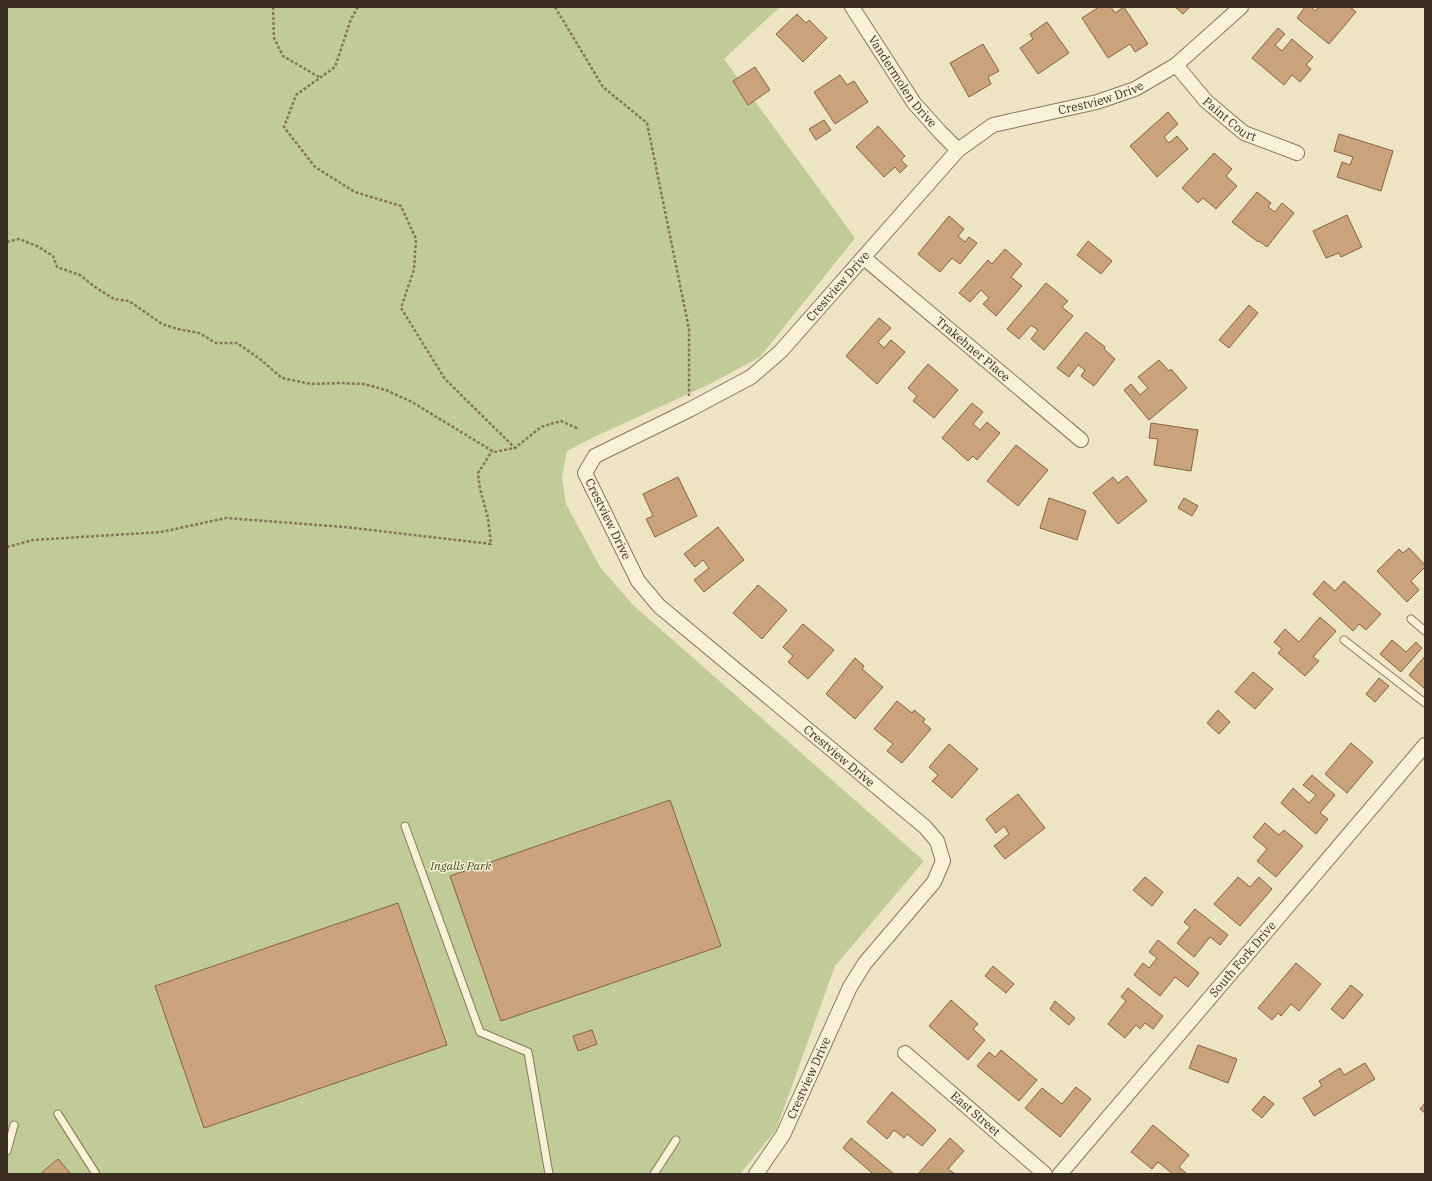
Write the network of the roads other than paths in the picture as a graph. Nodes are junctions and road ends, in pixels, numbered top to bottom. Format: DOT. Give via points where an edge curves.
graph roads {
  1 [pos="852,7"];
  2 [pos="1241,7"];
  3 [pos="1176,66"];
  4 [pos="958,150"];
  5 [pos="1297,153"];
  6 [pos="864,258"];
  7 [pos="1081,440"];
  8 [pos="1411,619"];
  9 [pos="1425,631"];
  10 [pos="1344,640"];
  11 [pos="1425,703"];
  12 [pos="1425,746"];
  13 [pos="406,826"];
  14 [pos="905,1053"];
  15 [pos="58,1114"];
  16 [pos="14,1125"];
  17 [pos="676,1140"];
  18 [pos="7,1152"];
  19 [pos="96,1174"];
  20 [pos="549,1174"];
  21 [pos="654,1174"];
  22 [pos="756,1174"];
  23 [pos="1045,1174"];
  24 [pos="1060,1174"];
  1 -- 4 [label="street, Vandermolen Drive" via="914,103"];
  2 -- 3 [label="street, Crestview Drive"];
  3 -- 4 [label="street, Crestview Drive" via="1135,89 1097,102 993,125"];
  3 -- 5 [label="street, Paint Court" via="1206,101 1244,133"];
  4 -- 6 [label="street, Crestview Drive"];
  6 -- 7 [label="street, Trakehner Place"];
  6 -- 22 [label="street, Crestview Drive" via="775,357 752,377 595,456 585,473 638,581 659,606 925,827 937,841 943,861 934,882 865,963 850,987 783,1135"];
  8 -- 9 [label="lane"];
  10 -- 11 [label="lane"];
  12 -- 24 [label="street, South Fork Drive"];
  13 -- 20 [label="lane" via="480,1032 528,1052"];
  14 -- 23 [label="street, East Street"];
  15 -- 19 [label="lane"];
  16 -- 18 [label="lane"];
  17 -- 21 [label="lane"];
}
